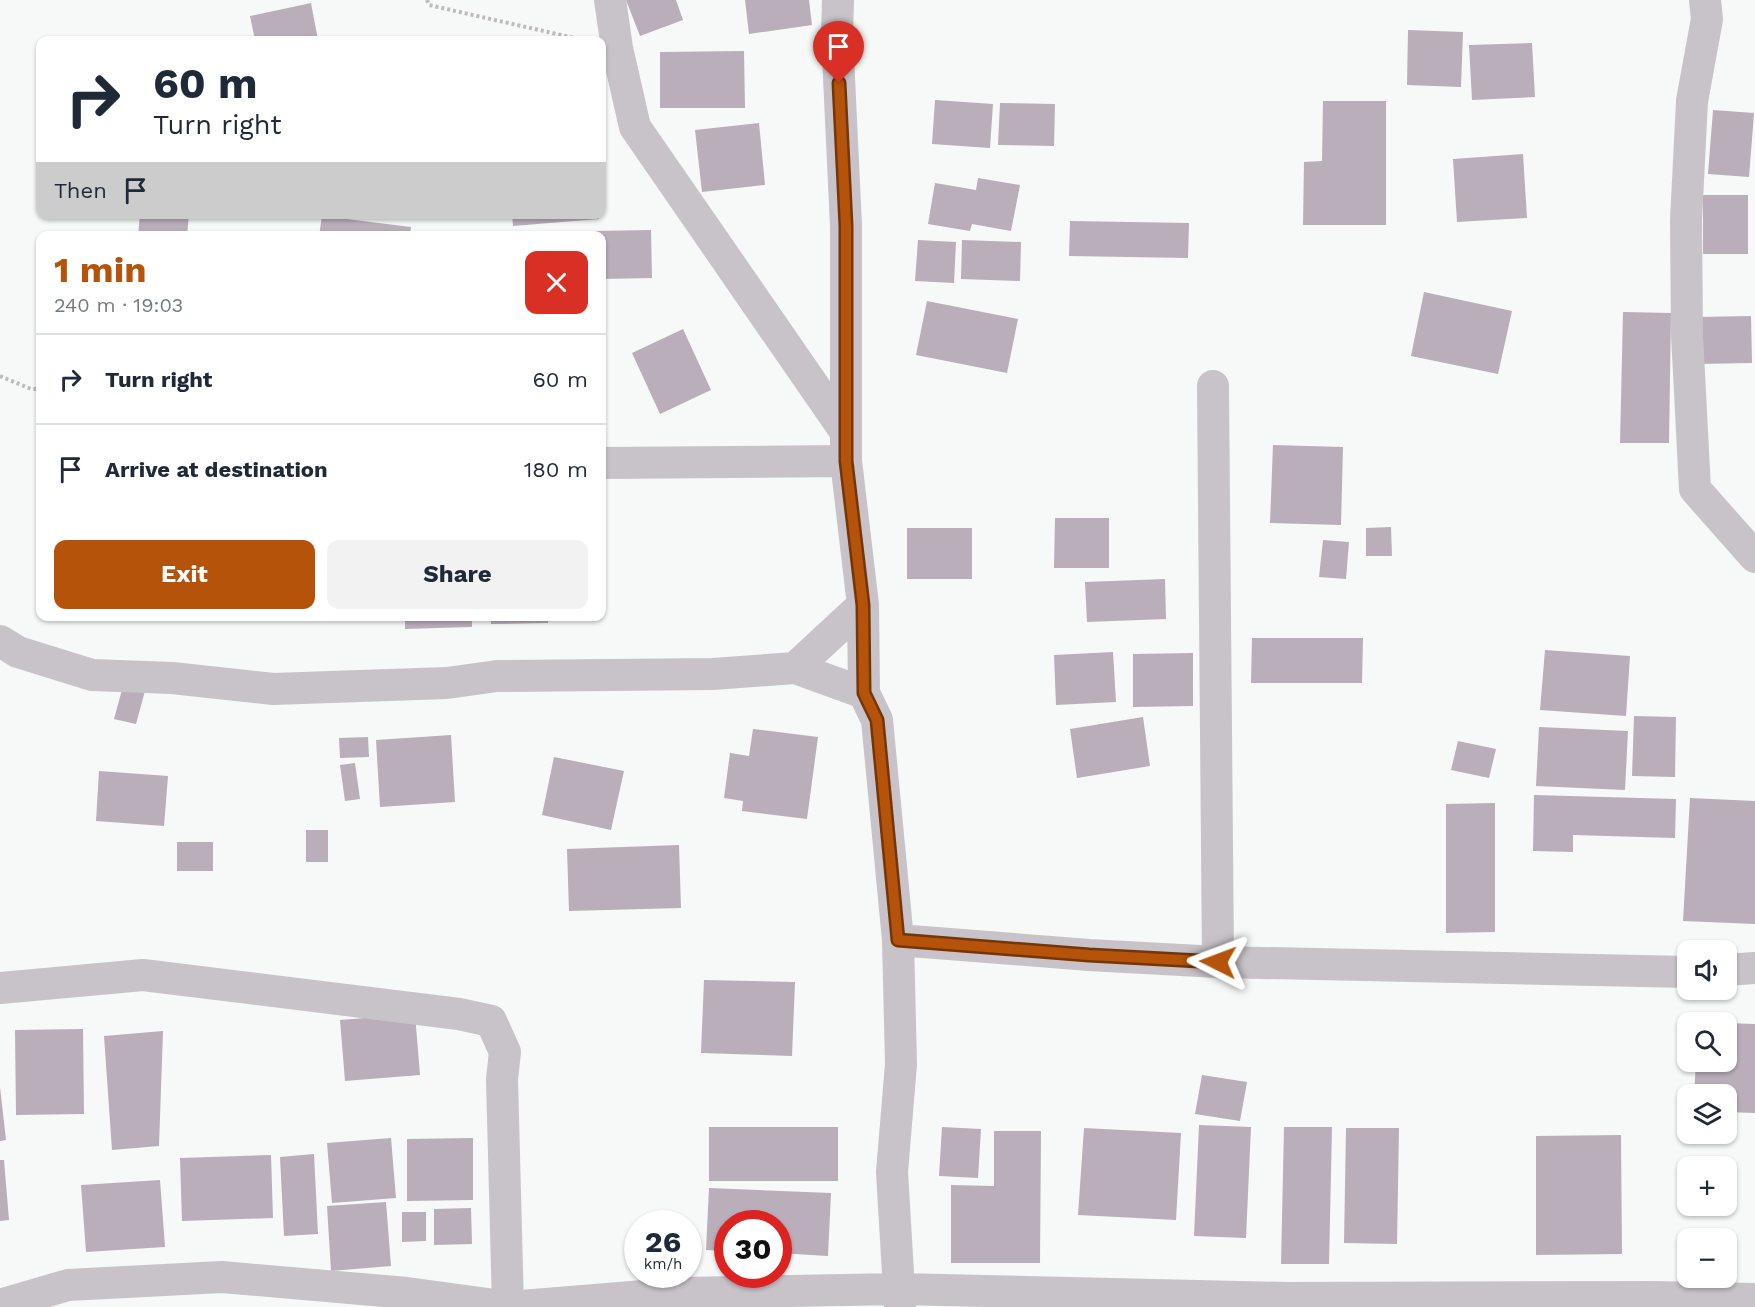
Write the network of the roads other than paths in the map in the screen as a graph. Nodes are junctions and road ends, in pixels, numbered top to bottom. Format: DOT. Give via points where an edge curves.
graph roads {
  1 [pos="610,0"];
  2 [pos="838,0"];
  3 [pos="1705,0"];
  4 [pos="1213,386"];
  5 [pos="846,446"];
  6 [pos="606,463"];
  7 [pos="1755,557"];
  8 [pos="863,605"];
  9 [pos="0,641"];
  10 [pos="795,668"];
  11 [pos="864,693"];
  12 [pos="898,940"];
  13 [pos="1218,962"];
  14 [pos="1755,968"];
  15 [pos="1737,969"];
  16 [pos="1677,972"];
  17 [pos="0,988"];
  18 [pos="899,1298"];
  19 [pos="1755,1299"];
  20 [pos="405,1300"];
  21 [pos="0,1305"];
  22 [pos="509,1307"];
  1 -- 5 [label="street" via="635,127"];
  2 -- 5 [label="street" via="846,226"];
  3 -- 7 [label="street" via="1707,19 1692,101 1686,220 1695,489"];
  4 -- 13 [label="street"];
  5 -- 6 [label="street"];
  5 -- 8 [label="street"];
  8 -- 10 [label="street"];
  8 -- 11 [label="street"];
  9 -- 10 [label="street" via="18,652 92,675 172,678 273,690 447,683 497,676 713,674"];
  10 -- 11 [label="street"];
  11 -- 12 [label="street" via="877,720"];
  12 -- 13 [label="street"];
  12 -- 18 [label="street" via="901,1064 892,1172"];
  13 -- 16 [label="street"];
  14 -- 15 [label="street"];
  17 -- 22 [label="street" via="143,975 491,1021 506,1052 502,1079"];
  18 -- 19 [label="street"];
  18 -- 22 [label="street" via="680,1293"];
  20 -- 21 [label="street" via="222,1277 68,1286"];
  20 -- 22 [label="street"];
}
